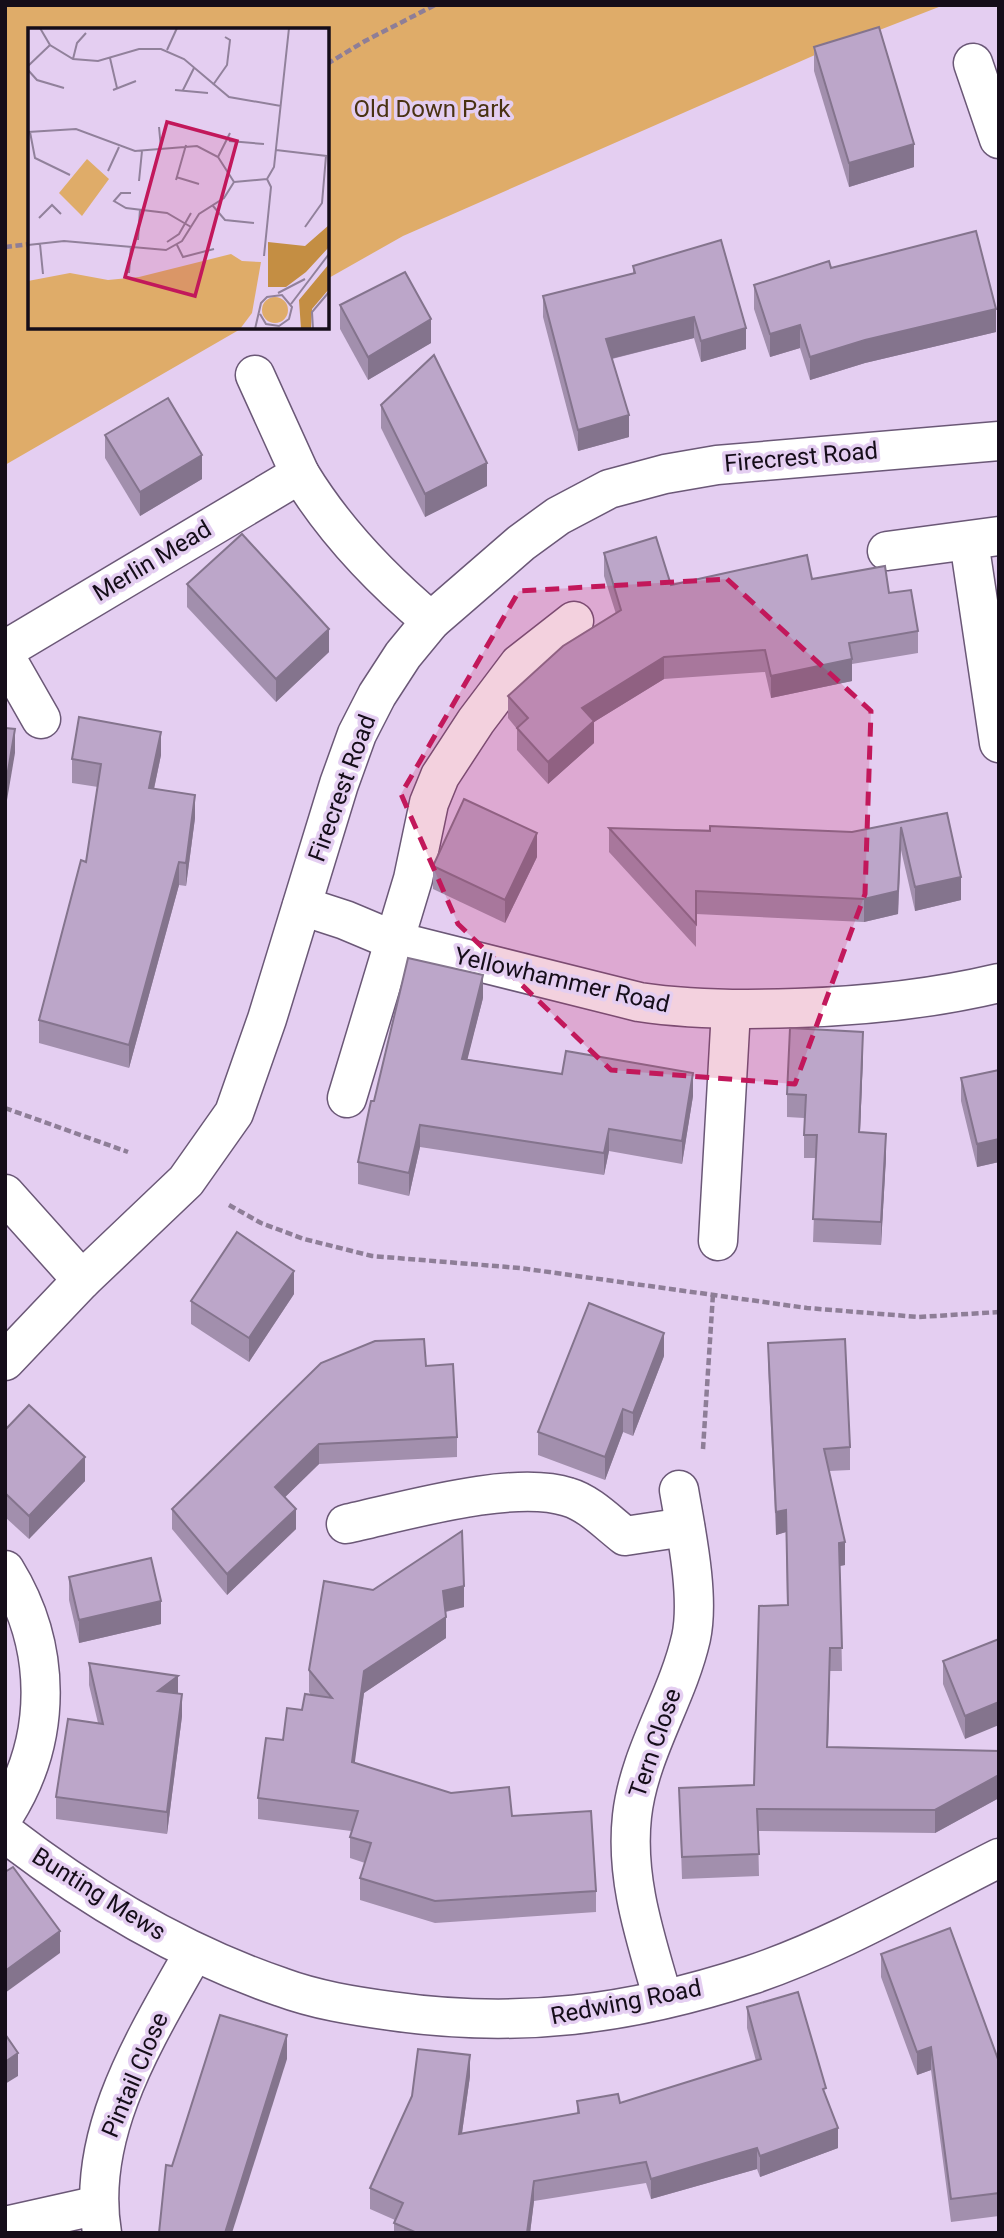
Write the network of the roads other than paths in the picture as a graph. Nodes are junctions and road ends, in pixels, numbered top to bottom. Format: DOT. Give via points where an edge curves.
graph roads {
  1 [pos="973,63"];
  2 [pos="999,139"];
  3 [pos="254,375"];
  4 [pos="999,441"];
  5 [pos="300,474"];
  6 [pos="984,539"];
  7 [pos="887,551"];
  8 [pos="431,621"];
  9 [pos="574,621"];
  10 [pos="5,650"];
  11 [pos="5,656"];
  12 [pos="41,719"];
  13 [pos="999,743"];
  14 [pos="302,906"];
  15 [pos="395,941"];
  16 [pos="999,983"];
  17 [pos="731,1010"];
  18 [pos="346,1098"];
  19 [pos="5,1194"];
  20 [pos="718,1241"];
  21 [pos="82,1280"];
  22 [pos="5,1361"];
  23 [pos="679,1490"];
  24 [pos="346,1524"];
  25 [pos="685,1527"];
  26 [pos="5,1570"];
  27 [pos="5,1814"];
  28 [pos="5,1833"];
  29 [pos="995,1867"];
  30 [pos="194,1952"];
  31 [pos="663,1999"];
  32 [pos="100,2219"];
  33 [pos="13,2224"];
  1 -- 2 [label="street"];
  3 -- 5 [label="street"];
  4 -- 8 [label="street, Firecrest Road" via="717,465 609,489 558,516 521,543"];
  5 -- 8 [label="street" via="364,558"];
  5 -- 10 [label="street, Merlin Mead"];
  6 -- 7 [label="street"];
  6 -- 13 [label="street"];
  8 -- 14 [label="street, Firecrest Road" via="383,685 357,734"];
  9 -- 15 [label="street" via="519,664 440,776 429,803"];
  11 -- 12 [label="street"];
  14 -- 15 [label="street, Yellowhammer Road"];
  14 -- 21 [label="street, Firecrest Road" via="234,1113 186,1181"];
  15 -- 17 [label="street, Yellowhammer Road" via="639,1002"];
  15 -- 18 [label="street"];
  16 -- 17 [label="street, Yellowhammer Road" via="917,999"];
  17 -- 20 [label="street"];
  19 -- 21 [label="street"];
  21 -- 22 [label="street, Firecrest Road"];
  23 -- 25 [label="street, Tern Close"];
  24 -- 25 [label="street" via="525,1492 569,1497 625,1536"];
  25 -- 31 [label="street, Tern Close" via="692,1591 691,1638 636,1793 631,1843 635,1895"];
  26 -- 27 [label="street" via="32,1626 42,1685 41,1716 27,1773"];
  28 -- 30 [label="street, Bunting Mews" via="90,1894"];
  29 -- 31 [label="street, Redwing Road" via="797,1958"];
  30 -- 31 [label="street, Redwing Road" via="329,2001 417,2015 509,2020 603,2011"];
  30 -- 32 [label="street, Pintail Close" via="144,2043 104,2147 98,2190"];
  32 -- 33 [label="street, Pintail Close"];
}
